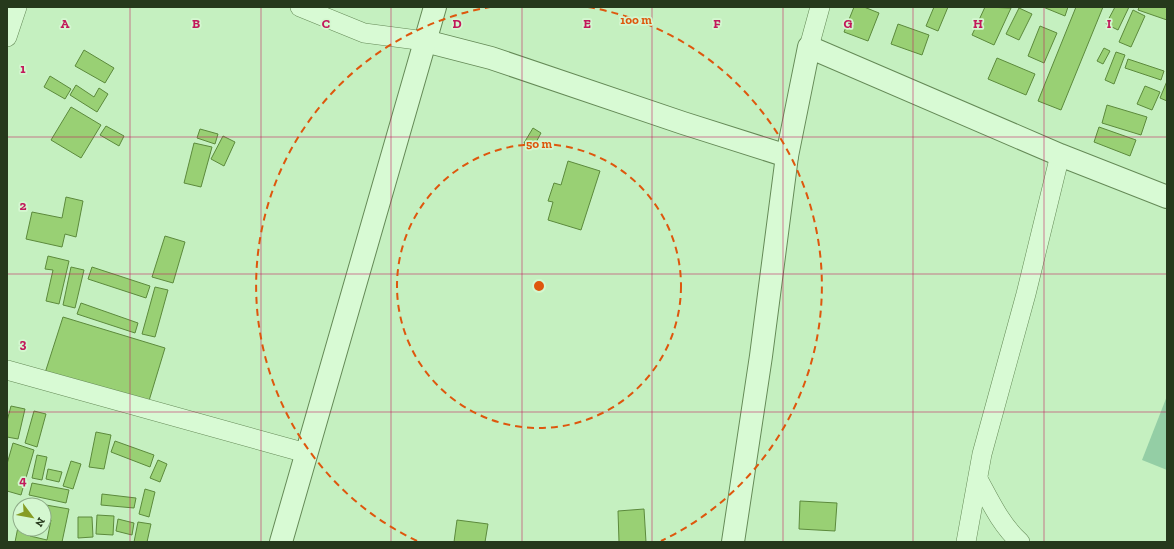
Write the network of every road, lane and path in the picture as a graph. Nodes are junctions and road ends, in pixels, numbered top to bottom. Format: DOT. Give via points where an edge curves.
graph roads {
  1 [pos="17,7"];
  2 [pos="300,7"];
  3 [pos="435,7"];
  4 [pos="820,7"];
  5 [pos="7,37"];
  6 [pos="425,41"];
  7 [pos="809,47"];
  8 [pos="1060,155"];
  9 [pos="788,156"];
  10 [pos="1167,197"];
  11 [pos="7,370"];
  12 [pos="306,454"];
  13 [pos="978,478"];
  14 [pos="281,542"];
  15 [pos="733,542"];
  16 [pos="966,542"];
  17 [pos="1020,542"];
  1 -- 5 [label="street"];
  2 -- 6 [label="street" via="364,33"];
  3 -- 6 [label="street"];
  4 -- 7 [label="street"];
  6 -- 9 [label="street" via="491,58"];
  6 -- 12 [label="street"];
  7 -- 8 [label="street"];
  7 -- 9 [label="street"];
  8 -- 10 [label="street"];
  8 -- 13 [label="street" via="1026,294 982,454"];
  9 -- 15 [label="street"];
  11 -- 12 [label="street"];
  12 -- 14 [label="street"];
  13 -- 16 [label="street"];
  13 -- 17 [label="street" via="995,511"];
}
